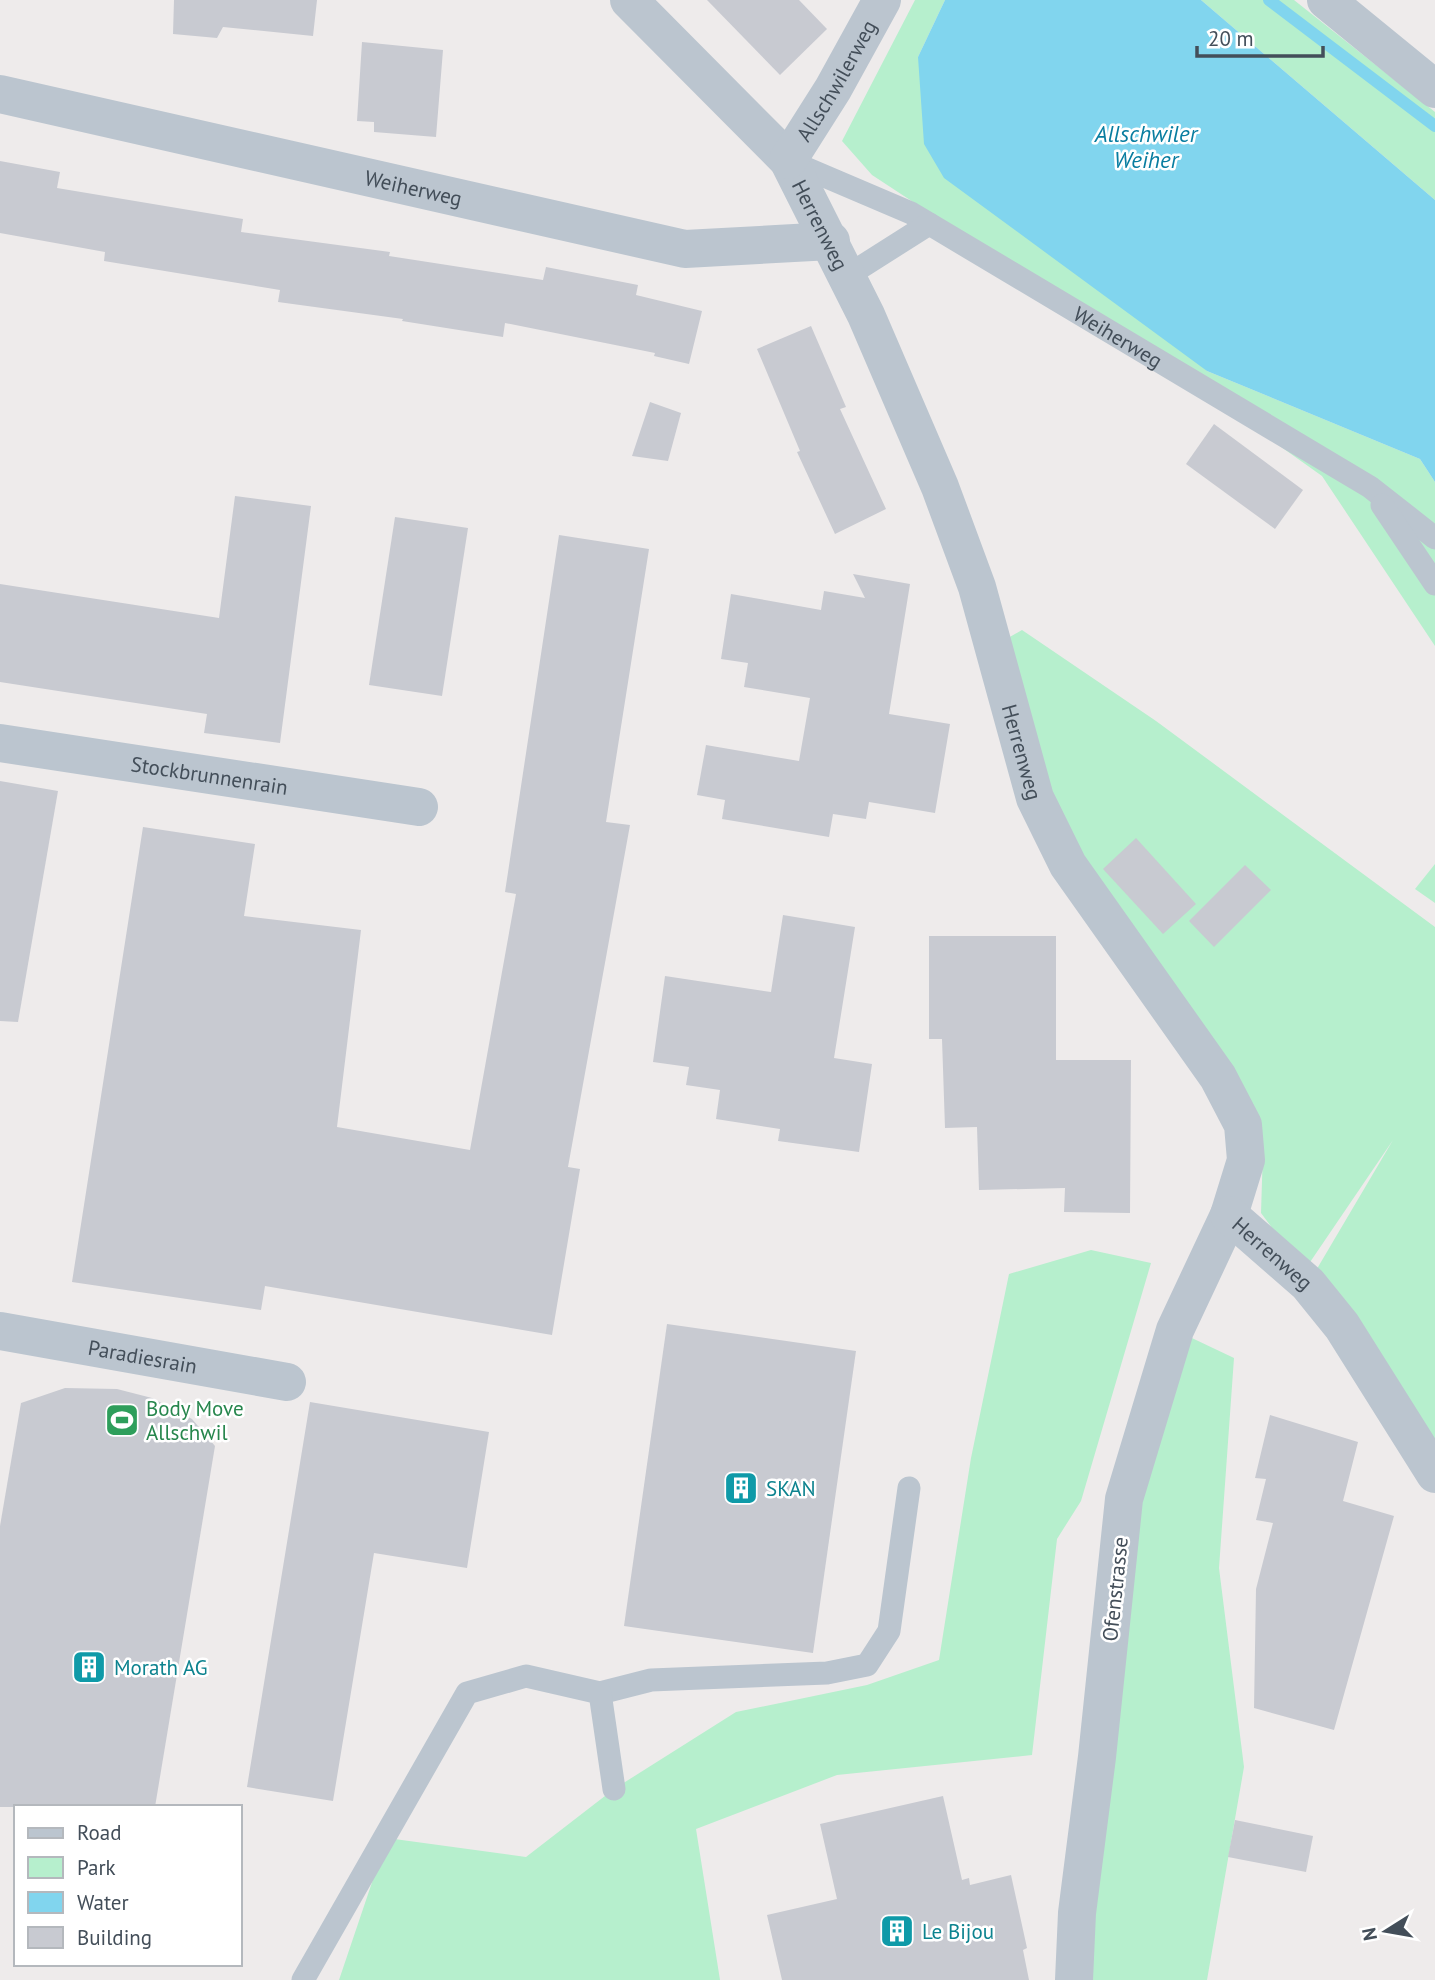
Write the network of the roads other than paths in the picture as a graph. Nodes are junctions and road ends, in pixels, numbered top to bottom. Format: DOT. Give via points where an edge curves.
graph roads {
  1 [pos="629,0"];
  2 [pos="882,0"];
  3 [pos="1326,0"];
  4 [pos="1435,89"];
  5 [pos="0,94"];
  6 [pos="788,160"];
  7 [pos="929,224"];
  8 [pos="831,241"];
  9 [pos="847,275"];
  10 [pos="1370,487"];
  11 [pos="1435,538"];
  12 [pos="1435,584"];
  13 [pos="0,743"];
  14 [pos="419,807"];
  15 [pos="1228,1215"];
  16 [pos="0,1331"];
  17 [pos="287,1382"];
  18 [pos="1435,1474"];
  19 [pos="909,1488"];
  20 [pos="600,1693"];
  21 [pos="614,1788"];
  22 [pos="303,1980"];
  23 [pos="1074,1980"];
  1 -- 6 [label="street, Herrenweg"];
  2 -- 6 [label="street, Allschwilerweg"];
  3 -- 4 [label="street"];
  5 -- 8 [label="street, Weiherweg" via="685,250"];
  6 -- 7 [label="lane, Weiherweg"];
  6 -- 8 [label="street, Herrenweg"];
  7 -- 9 [label="lane"];
  7 -- 10 [label="lane, Weiherweg"];
  8 -- 9 [label="street, Herrenweg"];
  9 -- 15 [label="street, Herrenweg" via="940,487 977,587 1035,799 1068,865 1217,1077 1243,1125 1246,1160"];
  10 -- 11 [label="lane, Weiherweg"];
  10 -- 12 [label="lane"];
  13 -- 14 [label="street, Stockbrunnenrain"];
  15 -- 18 [label="street, Herrenweg" via="1308,1283 1342,1326"];
  15 -- 23 [label="street, Ofenstrasse" via="1175,1330 1125,1499 1077,1913"];
  16 -- 17 [label="street, Paradiesrain"];
  19 -- 20 [label="lane" via="889,1630 867,1665 827,1673 651,1680"];
  20 -- 21 [label="lane"];
  20 -- 22 [label="lane" via="526,1676 467,1693"];
}
